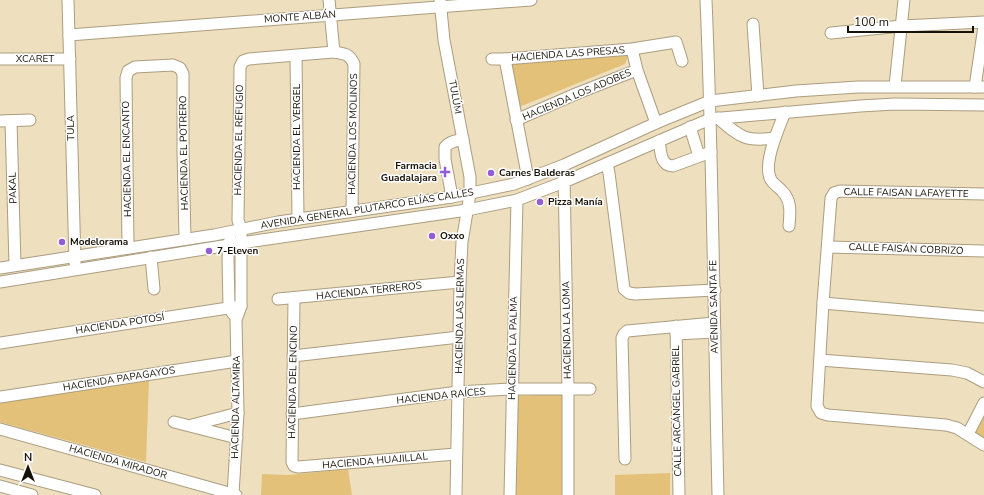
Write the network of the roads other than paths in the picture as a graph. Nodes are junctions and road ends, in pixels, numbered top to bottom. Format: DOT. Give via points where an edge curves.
graph roads {
  1 [pos="68,0"];
  2 [pos="329,0"];
  3 [pos="531,0"];
  4 [pos="706,0"];
  5 [pos="904,0"];
  6 [pos="440,3"];
  7 [pos="386,5"];
  8 [pos="330,14"];
  9 [pos="753,24"];
  10 [pos="902,26"];
  11 [pos="984,29"];
  12 [pos="830,33"];
  13 [pos="69,35"];
  14 [pos="632,49"];
  15 [pos="334,52"];
  16 [pos="296,56"];
  17 [pos="0,59"];
  18 [pos="70,59"];
  19 [pos="492,59"];
  20 [pos="505,59"];
  21 [pos="682,61"];
  22 [pos="637,70"];
  23 [pos="128,71"];
  24 [pos="895,86"];
  25 [pos="979,87"];
  26 [pos="796,92"];
  27 [pos="758,96"];
  28 [pos="710,101"];
  29 [pos="984,105"];
  30 [pos="799,110"];
  31 [pos="785,112"];
  32 [pos="714,118"];
  33 [pos="30,120"];
  34 [pos="516,120"];
  35 [pos="5,121"];
  36 [pos="656,123"];
  37 [pos="690,127"];
  38 [pos="775,138"];
  39 [pos="462,139"];
  40 [pos="659,141"];
  41 [pos="711,152"];
  42 [pos="699,156"];
  43 [pos="564,164"];
  44 [pos="607,164"];
  45 [pos="528,179"];
  46 [pos="564,182"];
  47 [pos="470,194"];
  48 [pos="984,194"];
  49 [pos="452,198"];
  50 [pos="517,200"];
  51 [pos="467,210"];
  52 [pos="352,211"];
  53 [pos="298,219"];
  54 [pos="278,222"];
  55 [pos="789,226"];
  56 [pos="237,227"];
  57 [pos="281,237"];
  58 [pos="185,238"];
  59 [pos="241,243"];
  60 [pos="229,245"];
  61 [pos="828,246"];
  62 [pos="128,248"];
  63 [pos="984,251"];
  64 [pos="75,256"];
  65 [pos="151,257"];
  66 [pos="15,265"];
  67 [pos="0,268"];
  68 [pos="75,270"];
  69 [pos="0,282"];
  70 [pos="460,282"];
  71 [pos="154,289"];
  72 [pos="715,290"];
  73 [pos="294,298"];
  74 [pos="278,299"];
  75 [pos="823,303"];
  76 [pos="241,306"];
  77 [pos="229,308"];
  78 [pos="984,317"];
  79 [pos="236,320"];
  80 [pos="714,328"];
  81 [pos="676,330"];
  82 [pos="459,337"];
  83 [pos="0,343"];
  84 [pos="293,356"];
  85 [pos="820,360"];
  86 [pos="237,361"];
  87 [pos="984,382"];
  88 [pos="568,388"];
  89 [pos="512,389"];
  90 [pos="590,389"];
  91 [pos="458,392"];
  92 [pos="0,397"];
  93 [pos="984,403"];
  94 [pos="238,413"];
  95 [pos="292,414"];
  96 [pos="174,422"];
  97 [pos="190,425"];
  98 [pos="0,429"];
  99 [pos="968,434"];
  100 [pos="236,438"];
  101 [pos="984,445"];
  102 [pos="456,454"];
  103 [pos="625,459"];
  104 [pos="294,466"];
  105 [pos="0,470"];
  106 [pos="0,486"];
  107 [pos="68,492"];
  108 [pos="32,495"];
  109 [pos="95,495"];
  110 [pos="235,495"];
  111 [pos="456,495"];
  112 [pos="510,495"];
  113 [pos="568,495"];
  114 [pos="679,495"];
  115 [pos="718,495"];
  1 -- 13 [label="street, TULA"];
  2 -- 8 [label="street"];
  3 -- 6 [label="street, MONTE ALBÁN"];
  4 -- 28 [label="street, AVENIDA SANTA FE"];
  5 -- 10 [label="street"];
  6 -- 7 [label="street, MONTE ALBÁN"];
  6 -- 39 [label="street, TULÚM"];
  7 -- 8 [label="street, MONTE ALBÁN"];
  8 -- 13 [label="street, MONTE ALBÁN"];
  8 -- 15 [label="street"];
  9 -- 27 [label="street"];
  10 -- 11 [label="street"];
  10 -- 12 [label="street"];
  10 -- 24 [label="street"];
  11 -- 25 [label="street"];
  13 -- 18 [label="street, TULA"];
  14 -- 20 [label="street, HACIENDA LAS PRESAS"];
  14 -- 21 [label="street, HACIENDA LAS PRESAS" via="676,42"];
  14 -- 22 [label="street"];
  15 -- 16 [label="street"];
  15 -- 52 [label="street, HACIENDA LOS MOLINOS" via="346,54 354,64"];
  16 -- 53 [label="street, HACIENDA EL VERGEL"];
  16 -- 56 [label="street, HACIENDA EL REFUGIO" via="249,58 243,61 240,67"];
  17 -- 18 [label="street, XCARET"];
  18 -- 64 [label="street, TULA"];
  19 -- 20 [label="street, HACIENDA LAS PRESAS"];
  20 -- 34 [label="street"];
  22 -- 34 [label="street, HACIENDA LOS ADOBES"];
  22 -- 36 [label="street"];
  23 -- 58 [label="street, HACIENDA EL POTRERO" via="135,67 173,65 180,68 183,74"];
  23 -- 62 [label="street, HACIENDA EL ENCANTO"];
  24 -- 25 [label="street, AVENIDA GENERAL PLUTARCO ELÍAS CALLES"];
  24 -- 26 [label="street, AVENIDA GENERAL PLUTARCO ELÍAS CALLES"];
  26 -- 27 [label="street, AVENIDA GENERAL PLUTARCO ELÍAS CALLES"];
  26 -- 30 [label="street"];
  27 -- 28 [label="street, AVENIDA GENERAL PLUTARCO ELÍAS CALLES"];
  28 -- 32 [label="street, AVENIDA SANTA FE"];
  28 -- 36 [label="street, AVENIDA GENERAL PLUTARCO ELÍAS CALLES"];
  29 -- 30 [label="street, AVENIDA GENERAL PLUTARCO ELÍAS CALLES" via="895,104"];
  30 -- 31 [label="street, AVENIDA GENERAL PLUTARCO ELÍAS CALLES"];
  31 -- 32 [label="street, AVENIDA GENERAL PLUTARCO ELÍAS CALLES"];
  31 -- 38 [label="street"];
  32 -- 37 [label="street, AVENIDA GENERAL PLUTARCO ELÍAS CALLES"];
  32 -- 38 [label="street" via="748,139"];
  32 -- 41 [label="street, AVENIDA SANTA FE"];
  33 -- 35 [label="street"];
  34 -- 45 [label="street"];
  35 -- 66 [label="street, PAKAL"];
  36 -- 43 [label="street, AVENIDA GENERAL PLUTARCO ELÍAS CALLES"];
  37 -- 40 [label="street, AVENIDA GENERAL PLUTARCO ELÍAS CALLES"];
  37 -- 42 [label="street"];
  38 -- 55 [label="street" via="768,161 770,176 772,182 787,198 790,207"];
  39 -- 47 [label="street, TULÚM" via="470,177"];
  39 -- 49 [label="street" via="453,141 445,147"];
  40 -- 42 [label="street" via="662,158 669,166"];
  40 -- 44 [label="street, AVENIDA GENERAL PLUTARCO ELÍAS CALLES"];
  41 -- 42 [label="street"];
  41 -- 72 [label="street, AVENIDA SANTA FE"];
  43 -- 45 [label="street, AVENIDA GENERAL PLUTARCO ELÍAS CALLES"];
  43 -- 46 [label="street, HACIENDA LA LOMA"];
  44 -- 46 [label="street, AVENIDA GENERAL PLUTARCO ELÍAS CALLES"];
  44 -- 72 [label="street" via="624,288 635,294"];
  45 -- 47 [label="street, AVENIDA GENERAL PLUTARCO ELÍAS CALLES"];
  46 -- 50 [label="street, AVENIDA GENERAL PLUTARCO ELÍAS CALLES"];
  46 -- 88 [label="street, HACIENDA LA LOMA"];
  47 -- 49 [label="street, AVENIDA GENERAL PLUTARCO ELÍAS CALLES"];
  47 -- 51 [label="street, HACIENDA LAS LERMAS"];
  48 -- 61 [label="street, CALLE FAISAN LAFAYETTE" via="840,191 831,198"];
  49 -- 52 [label="street, AVENIDA GENERAL PLUTARCO ELÍAS CALLES"];
  50 -- 51 [label="street, AVENIDA GENERAL PLUTARCO ELÍAS CALLES"];
  50 -- 89 [label="street, HACIENDA LA PALMA"];
  51 -- 57 [label="street, AVENIDA GENERAL PLUTARCO ELÍAS CALLES"];
  51 -- 70 [label="street, HACIENDA LAS LERMAS"];
  52 -- 53 [label="street, AVENIDA GENERAL PLUTARCO ELÍAS CALLES"];
  53 -- 54 [label="street, AVENIDA GENERAL PLUTARCO ELÍAS CALLES"];
  54 -- 56 [label="street, AVENIDA GENERAL PLUTARCO ELÍAS CALLES"];
  54 -- 57 [label="street"];
  56 -- 58 [label="street, AVENIDA GENERAL PLUTARCO ELÍAS CALLES"];
  56 -- 59 [label="street, HACIENDA ALTAMIRA"];
  56 -- 60 [label="street"];
  57 -- 59 [label="street, AVENIDA GENERAL PLUTARCO ELÍAS CALLES"];
  58 -- 62 [label="street, AVENIDA GENERAL PLUTARCO ELÍAS CALLES"];
  59 -- 60 [label="street, AVENIDA GENERAL PLUTARCO ELÍAS CALLES"];
  59 -- 76 [label="street, HACIENDA ALTAMIRA"];
  60 -- 65 [label="street, AVENIDA GENERAL PLUTARCO ELÍAS CALLES"];
  60 -- 77 [label="street"];
  61 -- 63 [label="street, CALLE FAISÁN COBRIZO"];
  61 -- 75 [label="street"];
  62 -- 64 [label="street, AVENIDA GENERAL PLUTARCO ELÍAS CALLES"];
  64 -- 66 [label="street, AVENIDA GENERAL PLUTARCO ELÍAS CALLES"];
  64 -- 68 [label="street, TULA"];
  65 -- 68 [label="street, AVENIDA GENERAL PLUTARCO ELÍAS CALLES"];
  65 -- 71 [label="street"];
  66 -- 67 [label="street, AVENIDA GENERAL PLUTARCO ELÍAS CALLES"];
  68 -- 69 [label="street, AVENIDA GENERAL PLUTARCO ELÍAS CALLES"];
  70 -- 73 [label="street, HACIENDA TERREROS"];
  70 -- 82 [label="street, HACIENDA LAS LERMAS"];
  72 -- 80 [label="street, AVENIDA SANTA FE"];
  73 -- 74 [label="street, HACIENDA TERREROS"];
  73 -- 84 [label="street, HACIENDA DEL ENCINO"];
  75 -- 78 [label="street"];
  75 -- 85 [label="street"];
  76 -- 77 [label="street, HACIENDA POTOSÍ"];
  76 -- 79 [label="street, HACIENDA ALTAMIRA"];
  77 -- 79 [label="street, HACIENDA ALTAMIRA"];
  77 -- 83 [label="street, HACIENDA POTOSÍ"];
  79 -- 86 [label="street, HACIENDA ALTAMIRA"];
  80 -- 81 [label="street"];
  80 -- 115 [label="street, AVENIDA SANTA FE"];
  81 -- 103 [label="street" via="627,332 622,338"];
  81 -- 114 [label="street, CALLE ARCÁNGEL GABRIEL"];
  82 -- 84 [label="street"];
  82 -- 91 [label="street, HACIENDA LAS LERMAS"];
  84 -- 95 [label="street, HACIENDA DEL ENCINO"];
  85 -- 87 [label="street" via="952,370"];
  85 -- 99 [label="street" via="817,406 821,413 946,425"];
  86 -- 92 [label="street, HACIENDA PAPAGAYOS"];
  86 -- 94 [label="street, HACIENDA ALTAMIRA"];
  88 -- 89 [label="street, HACIENDA RAÍCES"];
  88 -- 90 [label="street, HACIENDA RAÍCES"];
  88 -- 113 [label="street, HACIENDA LA LOMA"];
  89 -- 91 [label="street, HACIENDA RAÍCES"];
  89 -- 112 [label="street, HACIENDA LA PALMA"];
  91 -- 95 [label="street, HACIENDA RAÍCES"];
  91 -- 102 [label="street, HACIENDA LAS LERMAS"];
  93 -- 99 [label="street"];
  94 -- 97 [label="street"];
  94 -- 100 [label="street, HACIENDA ALTAMIRA"];
  95 -- 104 [label="street, HACIENDA DEL ENCINO"];
  96 -- 97 [label="street"];
  97 -- 100 [label="street"];
  98 -- 110 [label="street, HACIENDA MIRADOR"];
  99 -- 101 [label="street"];
  100 -- 110 [label="street, HACIENDA ALTAMIRA"];
  102 -- 104 [label="street, HACIENDA HUAJILLAL"];
  102 -- 111 [label="street, HACIENDA LAS LERMAS"];
  105 -- 107 [label="street"];
  106 -- 108 [label="street"];
  107 -- 109 [label="street"];
}
